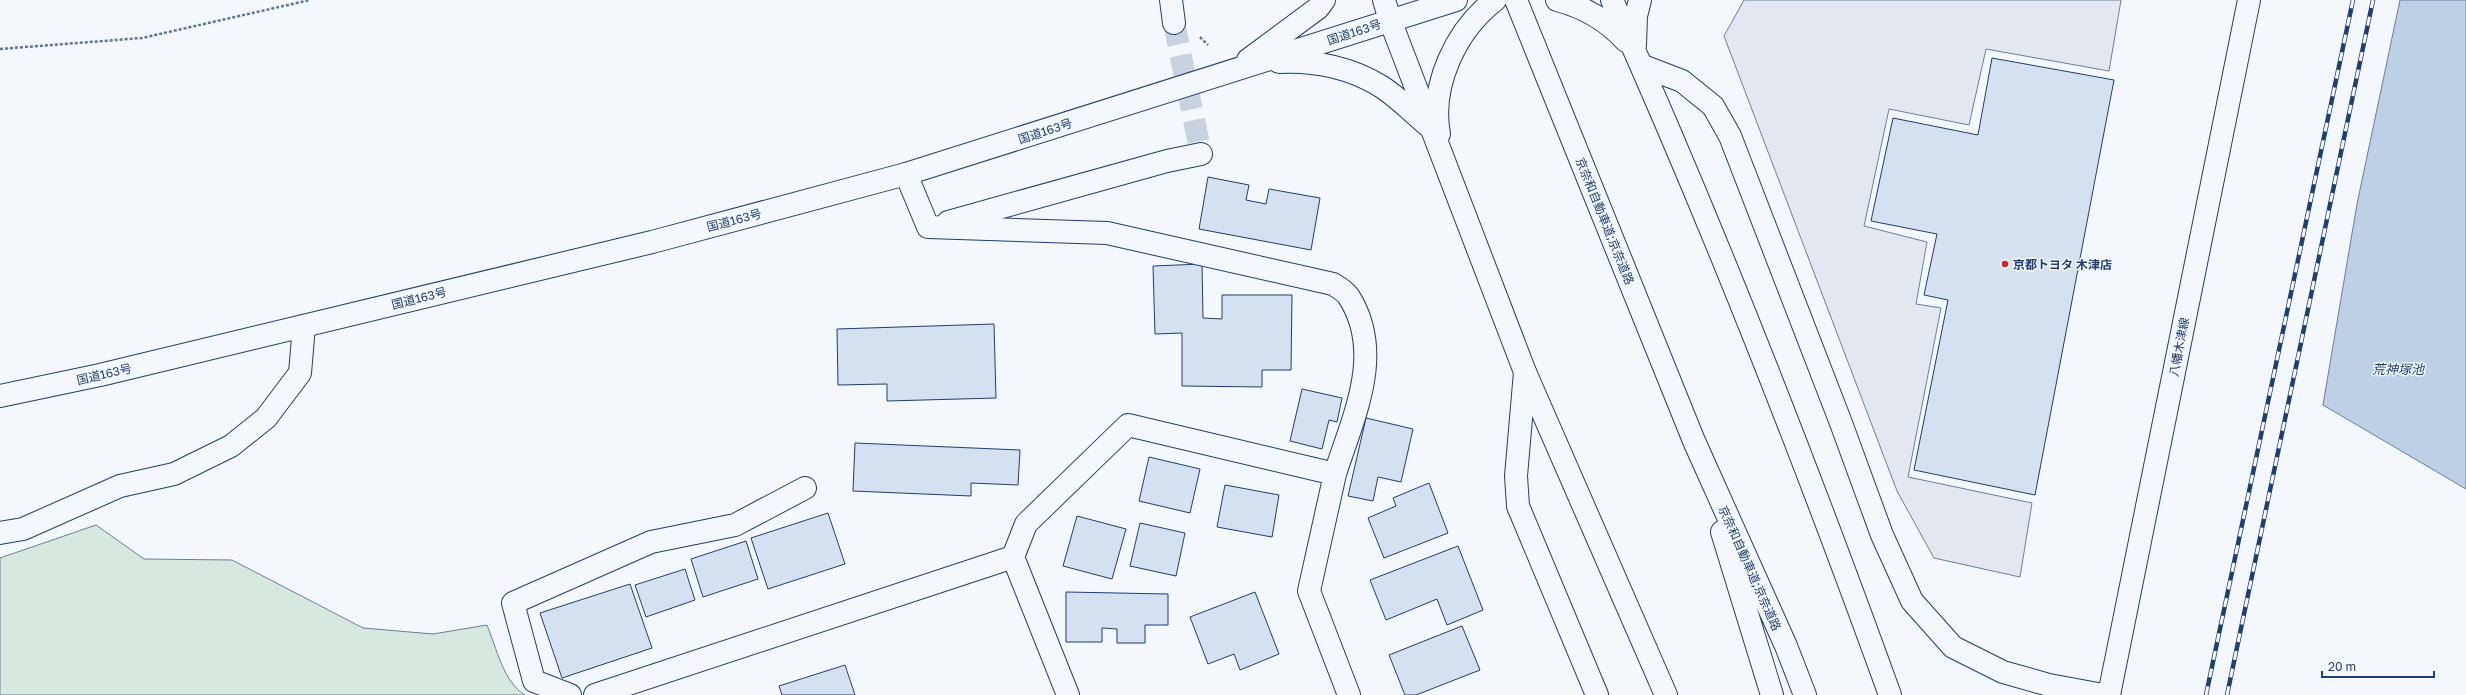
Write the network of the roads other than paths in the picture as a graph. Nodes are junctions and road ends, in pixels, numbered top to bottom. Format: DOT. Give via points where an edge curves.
graph roads {
  1 [pos="1171,0"];
  2 [pos="1324,0"];
  3 [pos="1456,0"];
  4 [pos="1495,0"];
  5 [pos="1516,0"];
  6 [pos="1557,0"];
  7 [pos="1612,0"];
  8 [pos="1640,0"];
  9 [pos="2249,0"];
  10 [pos="1429,5"];
  11 [pos="1387,10"];
  12 [pos="1174,23"];
  13 [pos="1638,58"];
  14 [pos="1259,63"];
  15 [pos="1234,71"];
  16 [pos="1431,128"];
  17 [pos="1201,154"];
  18 [pos="1444,161"];
  19 [pos="906,174"];
  20 [pos="928,227"];
  21 [pos="304,326"];
  22 [pos="1525,372"];
  23 [pos="0,396"];
  24 [pos="1694,441"];
  25 [pos="1335,474"];
  26 [pos="805,488"];
  27 [pos="0,533"];
  28 [pos="1013,557"];
  29 [pos="570,695"];
  30 [pos="595,695"];
  31 [pos="1068,695"];
  32 [pos="1349,695"];
  33 [pos="1597,695"];
  34 [pos="1666,695"];
  35 [pos="1772,695"];
  36 [pos="1805,695"];
  37 [pos="1890,695"];
  38 [pos="2103,695"];
  39 [pos="2109,695"];
  1 -- 12 [label="main road"];
  2 -- 15 [label="main road" via="1318,8"];
  3 -- 10 [label="main road, 国道163号"];
  4 -- 18 [label="main road" via="1473,22 1456,45 1445,70 1439,96 1437,124"];
  5 -- 24 [label="main road, 京奈和自動車道;京奈道路"];
  6 -- 13 [label="main road" via="1577,5 1599,17 1617,31"];
  7 -- 13 [label="main road"];
  8 -- 13 [label="main road" via="1636,16"];
  9 -- 39 [label="main road, 八幡木津線"];
  10 -- 11 [label="main road, 国道163号"];
  11 -- 14 [label="main road, 国道163号"];
  11 -- 16 [label="main road"];
  13 -- 37 [label="main road" via="1740,298"];
  13 -- 38 [label="main road" via="1682,81 1712,106 1730,136 1882,535 1912,601 1953,647 2003,672"];
  14 -- 15 [label="main road, 国道163号"];
  14 -- 16 [label="main road" via="1312,63 1362,76 1384,88"];
  15 -- 19 [label="main road, 国道163号"];
  16 -- 18 [label="main road"];
  17 -- 20 [label="main road" via="1167,160"];
  18 -- 22 [label="main road"];
  19 -- 20 [label="main road"];
  19 -- 21 [label="main road, 国道163号" via="652,242"];
  20 -- 25 [label="main road" via="1107,233 1332,284 1349,296 1361,326 1367,353 1365,381"];
  21 -- 23 [label="main road, 国道163号"];
  21 -- 27 [label="main road" via="300,373 266,418 231,446 174,474 120,486 23,529"];
  22 -- 33 [label="main road" via="1516,476 1518,506"];
  22 -- 34 [label="main road"];
  24 -- 35 [label="main road, 京奈和自動車道;京奈道路"];
  24 -- 36 [label="main road, 京奈和自動車道;京奈道路" via="1786,646"];
  25 -- 28 [label="main road" via="1128,425 1026,524"];
  25 -- 32 [label="main road" via="1309,591"];
  26 -- 29 [label="main road" via="735,525 651,542 513,604 534,682"];
  28 -- 30 [label="main road"];
  28 -- 31 [label="main road"];
}
